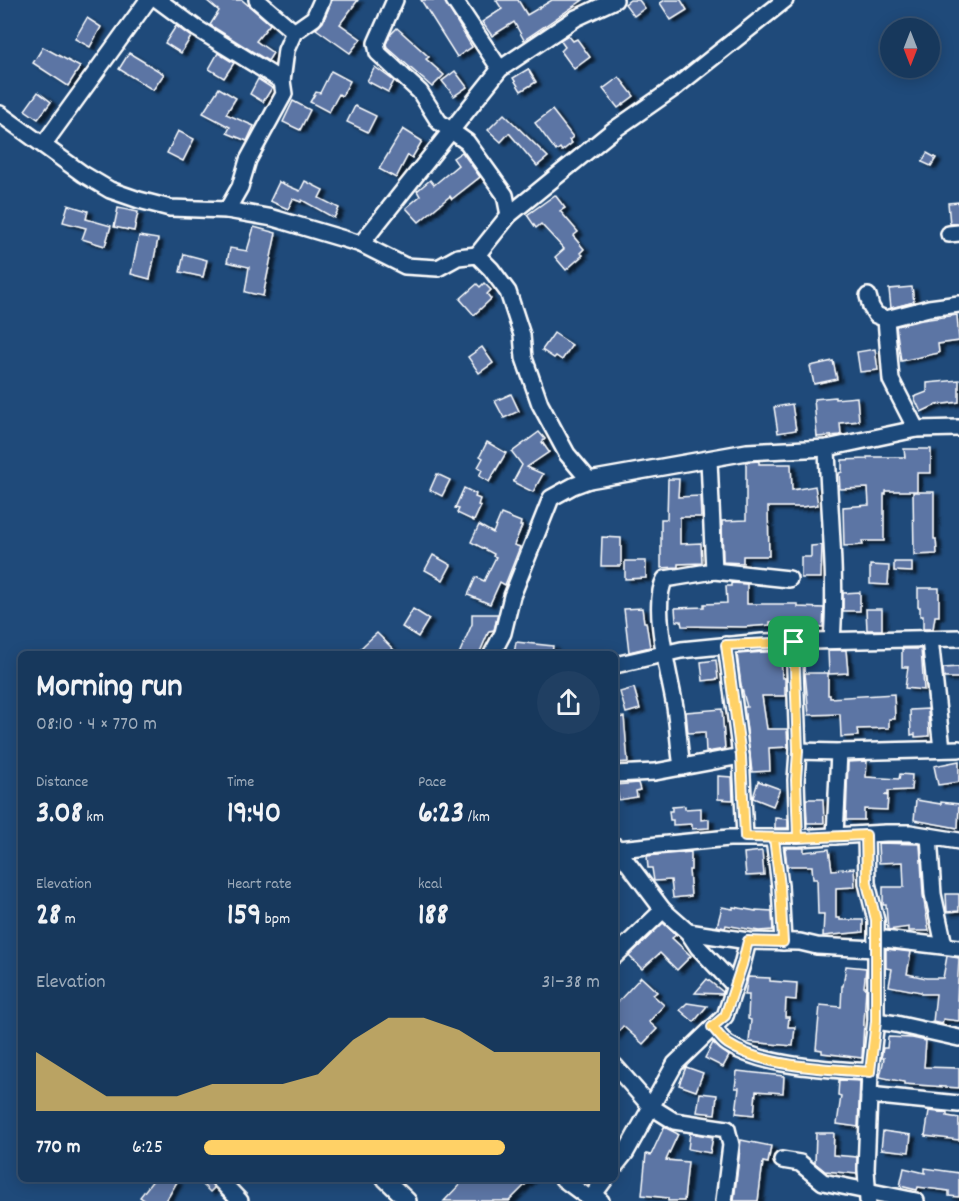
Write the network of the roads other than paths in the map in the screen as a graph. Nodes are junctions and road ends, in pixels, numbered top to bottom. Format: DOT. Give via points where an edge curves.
graph roads {
  1 [pos="148,0"];
  2 [pos="158,0"];
  3 [pos="257,0"];
  4 [pos="322,0"];
  5 [pos="395,0"];
  6 [pos="454,0"];
  7 [pos="615,0"];
  8 [pos="784,0"];
  9 [pos="294,32"];
  10 [pos="500,69"];
  11 [pos="282,81"];
  12 [pos="0,114"];
  13 [pos="451,131"];
  14 [pos="43,145"];
  15 [pos="227,210"];
  16 [pos="509,215"];
  17 [pos="362,244"];
  18 [pos="477,255"];
  19 [pos="868,296"];
  20 [pos="959,304"];
  21 [pos="886,319"];
  22 [pos="959,428"];
  23 [pos="916,429"];
  24 [pos="827,448"];
  25 [pos="709,460"];
  26 [pos="589,480"];
  27 [pos="714,571"];
  28 [pos="789,579"];
  29 [pos="959,638"];
  30 [pos="930,639"];
  31 [pos="832,640"];
  32 [pos="794,642"];
  33 [pos="726,645"];
  34 [pos="494,651"];
  35 [pos="664,654"];
  36 [pos="618,664"];
  37 [pos="942,749"];
  38 [pos="959,749"];
  39 [pos="798,751"];
  40 [pos="839,753"];
  41 [pos="741,756"];
  42 [pos="682,767"];
  43 [pos="618,774"];
  44 [pos="866,835"];
  45 [pos="835,836"];
  46 [pos="929,836"];
  47 [pos="745,837"];
  48 [pos="774,838"];
  49 [pos="798,838"];
  50 [pos="959,841"];
  51 [pos="618,847"];
  52 [pos="618,850"];
  53 [pos="663,910"];
  54 [pos="688,932"];
  55 [pos="748,941"];
  56 [pos="783,942"];
  57 [pos="876,944"];
  58 [pos="952,947"];
  59 [pos="618,953"];
  60 [pos="734,985"];
  61 [pos="876,1021"];
  62 [pos="712,1027"];
  63 [pos="959,1038"];
  64 [pos="618,1069"];
  65 [pos="870,1072"];
  66 [pos="869,1095"];
  67 [pos="959,1104"];
  68 [pos="650,1106"];
  69 [pos="782,1161"];
  70 [pos="618,1162"];
  71 [pos="222,1182"];
  72 [pos="389,1182"];
  73 [pos="567,1182"];
  74 [pos="603,1182"];
  75 [pos="868,1196"];
  76 [pos="594,1200"];
  77 [pos="240,1201"];
  78 [pos="408,1201"];
  79 [pos="724,1201"];
  80 [pos="916,1201"];
  1 -- 14 [label="street"];
  2 -- 11 [label="street"];
  3 -- 9 [label="street"];
  4 -- 9 [label="street" via="314,18"];
  5 -- 13 [label="street" via="376,44 378,53 420,92 438,122"];
  6 -- 10 [label="street"];
  7 -- 10 [label="street" via="576,18"];
  8 -- 16 [label="street"];
  9 -- 11 [label="street" via="286,50"];
  10 -- 13 [label="street"];
  11 -- 15 [label="street" via="284,94 248,160 240,187"];
  12 -- 14 [label="street"];
  13 -- 16 [label="street" via="466,142 505,195"];
  13 -- 17 [label="street"];
  14 -- 15 [label="street" via="110,190 170,208"];
  15 -- 17 [label="street" via="273,218"];
  16 -- 18 [label="street"];
  17 -- 18 [label="street" via="405,266 438,268 458,257"];
  18 -- 26 [label="street" via="508,292 540,404 567,454"];
  19 -- 21 [label="street" via="876,315"];
  20 -- 21 [label="street"];
  21 -- 23 [label="street" via="891,380"];
  22 -- 23 [label="street"];
  23 -- 24 [label="street"];
  24 -- 25 [label="street" via="747,452"];
  24 -- 31 [label="street" via="834,559"];
  25 -- 26 [label="street"];
  25 -- 27 [label="street"];
  26 -- 34 [label="street" via="552,498"];
  27 -- 28 [label="street"];
  27 -- 35 [label="street" via="665,579 660,587"];
  29 -- 30 [label="street"];
  30 -- 31 [label="street"];
  30 -- 37 [label="street"];
  31 -- 32 [label="street"];
  32 -- 33 [label="street"];
  32 -- 39 [label="street"];
  33 -- 35 [label="street"];
  33 -- 41 [label="street"];
  35 -- 36 [label="street"];
  35 -- 42 [label="street"];
  37 -- 38 [label="street"];
  37 -- 40 [label="street"];
  39 -- 40 [label="street"];
  39 -- 49 [label="street"];
  40 -- 45 [label="street"];
  41 -- 42 [label="street"];
  41 -- 47 [label="street"];
  42 -- 43 [label="street"];
  44 -- 45 [label="street"];
  44 -- 46 [label="street"];
  44 -- 57 [label="street" via="867,883 876,920"];
  45 -- 49 [label="street"];
  46 -- 50 [label="street"];
  46 -- 58 [label="street" via="933,894"];
  47 -- 48 [label="street"];
  47 -- 51 [label="street"];
  48 -- 49 [label="street"];
  48 -- 56 [label="street"];
  52 -- 53 [label="street"];
  53 -- 54 [label="street"];
  53 -- 59 [label="street"];
  54 -- 55 [label="street"];
  54 -- 60 [label="street"];
  55 -- 56 [label="street"];
  55 -- 60 [label="street"];
  56 -- 57 [label="street"];
  57 -- 58 [label="street"];
  57 -- 61 [label="street"];
  60 -- 62 [label="street" via="725,1016"];
  61 -- 63 [label="street"];
  61 -- 65 [label="street"];
  62 -- 65 [label="street" via="727,1044 749,1054 811,1067"];
  62 -- 68 [label="street" via="675,1064"];
  64 -- 68 [label="street"];
  65 -- 66 [label="street"];
  66 -- 67 [label="street"];
  66 -- 75 [label="street"];
  68 -- 70 [label="street"];
  68 -- 79 [label="street" via="674,1121 727,1130 731,1145"];
  69 -- 75 [label="street" via="800,1163 823,1182"];
  71 -- 77 [label="street"];
  72 -- 78 [label="street"];
  73 -- 76 [label="street"];
  74 -- 76 [label="street"];
  75 -- 80 [label="street"];
}
